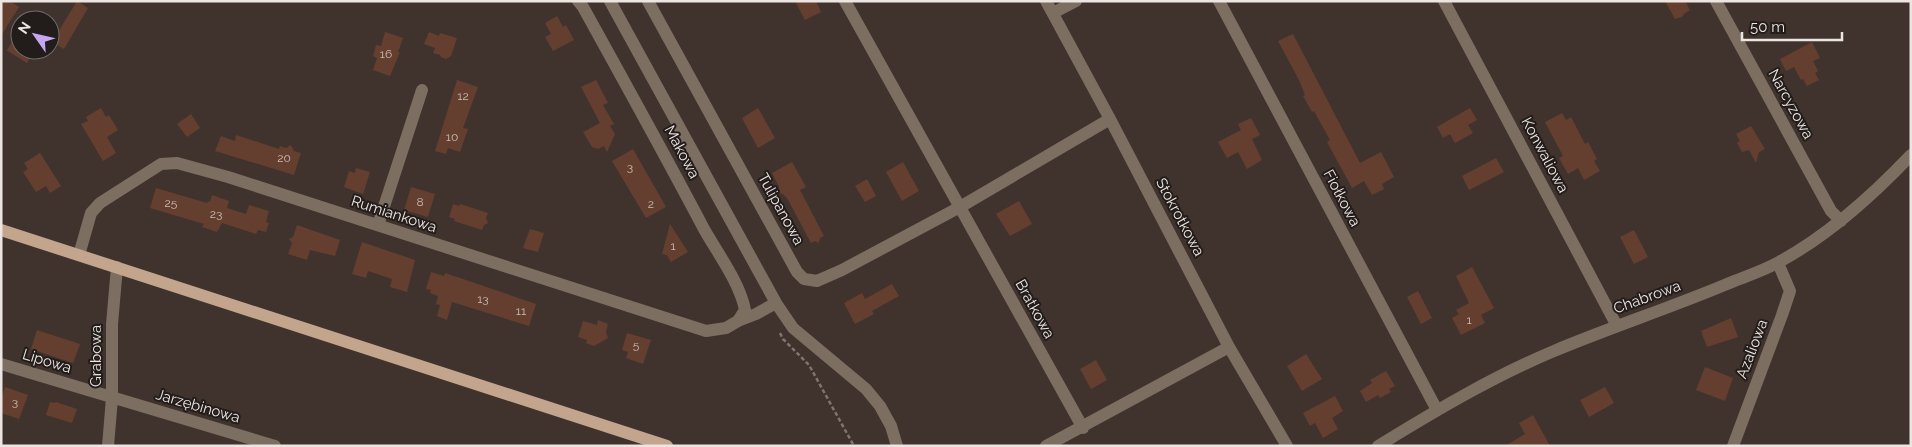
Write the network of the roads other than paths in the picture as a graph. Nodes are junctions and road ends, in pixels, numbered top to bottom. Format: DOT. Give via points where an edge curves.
graph roads {
  1 [pos="578,1"];
  2 [pos="610,1"];
  3 [pos="648,1"];
  4 [pos="845,1"];
  5 [pos="1046,1"];
  6 [pos="1076,1"];
  7 [pos="1219,1"];
  8 [pos="1444,1"];
  9 [pos="1716,1"];
  10 [pos="1053,13"];
  11 [pos="422,90"];
  12 [pos="1110,119"];
  13 [pos="1911,155"];
  14 [pos="960,207"];
  15 [pos="1840,221"];
  16 [pos="378,226"];
  17 [pos="1,230"];
  18 [pos="79,255"];
  19 [pos="1778,263"];
  20 [pos="117,267"];
  21 [pos="776,303"];
  22 [pos="738,321"];
  23 [pos="1617,326"];
  24 [pos="1229,347"];
  25 [pos="1,364"];
  26 [pos="112,398"];
  27 [pos="1436,410"];
  28 [pos="1082,428"];
  29 [pos="108,446"];
  30 [pos="275,446"];
  31 [pos="667,446"];
  32 [pos="897,446"];
  33 [pos="1046,446"];
  34 [pos="1287,446"];
  35 [pos="1378,446"];
  36 [pos="1733,446"];
  1 -- 22 [label="street, Makowa" via="743,297 745,310"];
  2 -- 21 [label="street"];
  3 -- 14 [label="street, Tulipanowa" via="797,272 804,279 817,281 842,270"];
  4 -- 14 [label="street, Bratkowa"];
  5 -- 10 [label="street, Stokrotkowa"];
  6 -- 10 [label="street"];
  7 -- 27 [label="street, Fiołkowa"];
  8 -- 23 [label="street, Konwaliowa"];
  9 -- 15 [label="street, Narcyzowa" via="1831,211"];
  10 -- 12 [label="street, Stokrotkowa"];
  11 -- 16 [label="street"];
  12 -- 14 [label="street"];
  12 -- 24 [label="street, Stokrotkowa"];
  13 -- 15 [label="street, Chabrowa"];
  14 -- 28 [label="street, Bratkowa"];
  15 -- 19 [label="street, Chabrowa"];
  16 -- 18 [label="street, Rumiankowa" via="197,168 177,163 162,164 100,203 91,213"];
  16 -- 22 [label="street, Rumiankowa" via="706,331 726,328"];
  17 -- 18 [label="main road"];
  18 -- 20 [label="main road"];
  19 -- 23 [label="street, Chabrowa"];
  19 -- 36 [label="street, Azaliowa" via="1790,291"];
  20 -- 26 [label="street, Grabowa" via="112,324"];
  20 -- 31 [label="main road"];
  21 -- 22 [label="street, Rumiankowa"];
  21 -- 32 [label="street" via="793,328 866,389 891,426"];
  23 -- 27 [label="street, Chabrowa" via="1506,372"];
  24 -- 28 [label="street"];
  24 -- 34 [label="street, Stokrotkowa"];
  25 -- 26 [label="street, Lipowa"];
  26 -- 29 [label="street, Grabowa"];
  26 -- 30 [label="street, Jarzębinowa"];
  27 -- 35 [label="street, Chabrowa"];
  28 -- 33 [label="street"];
}
